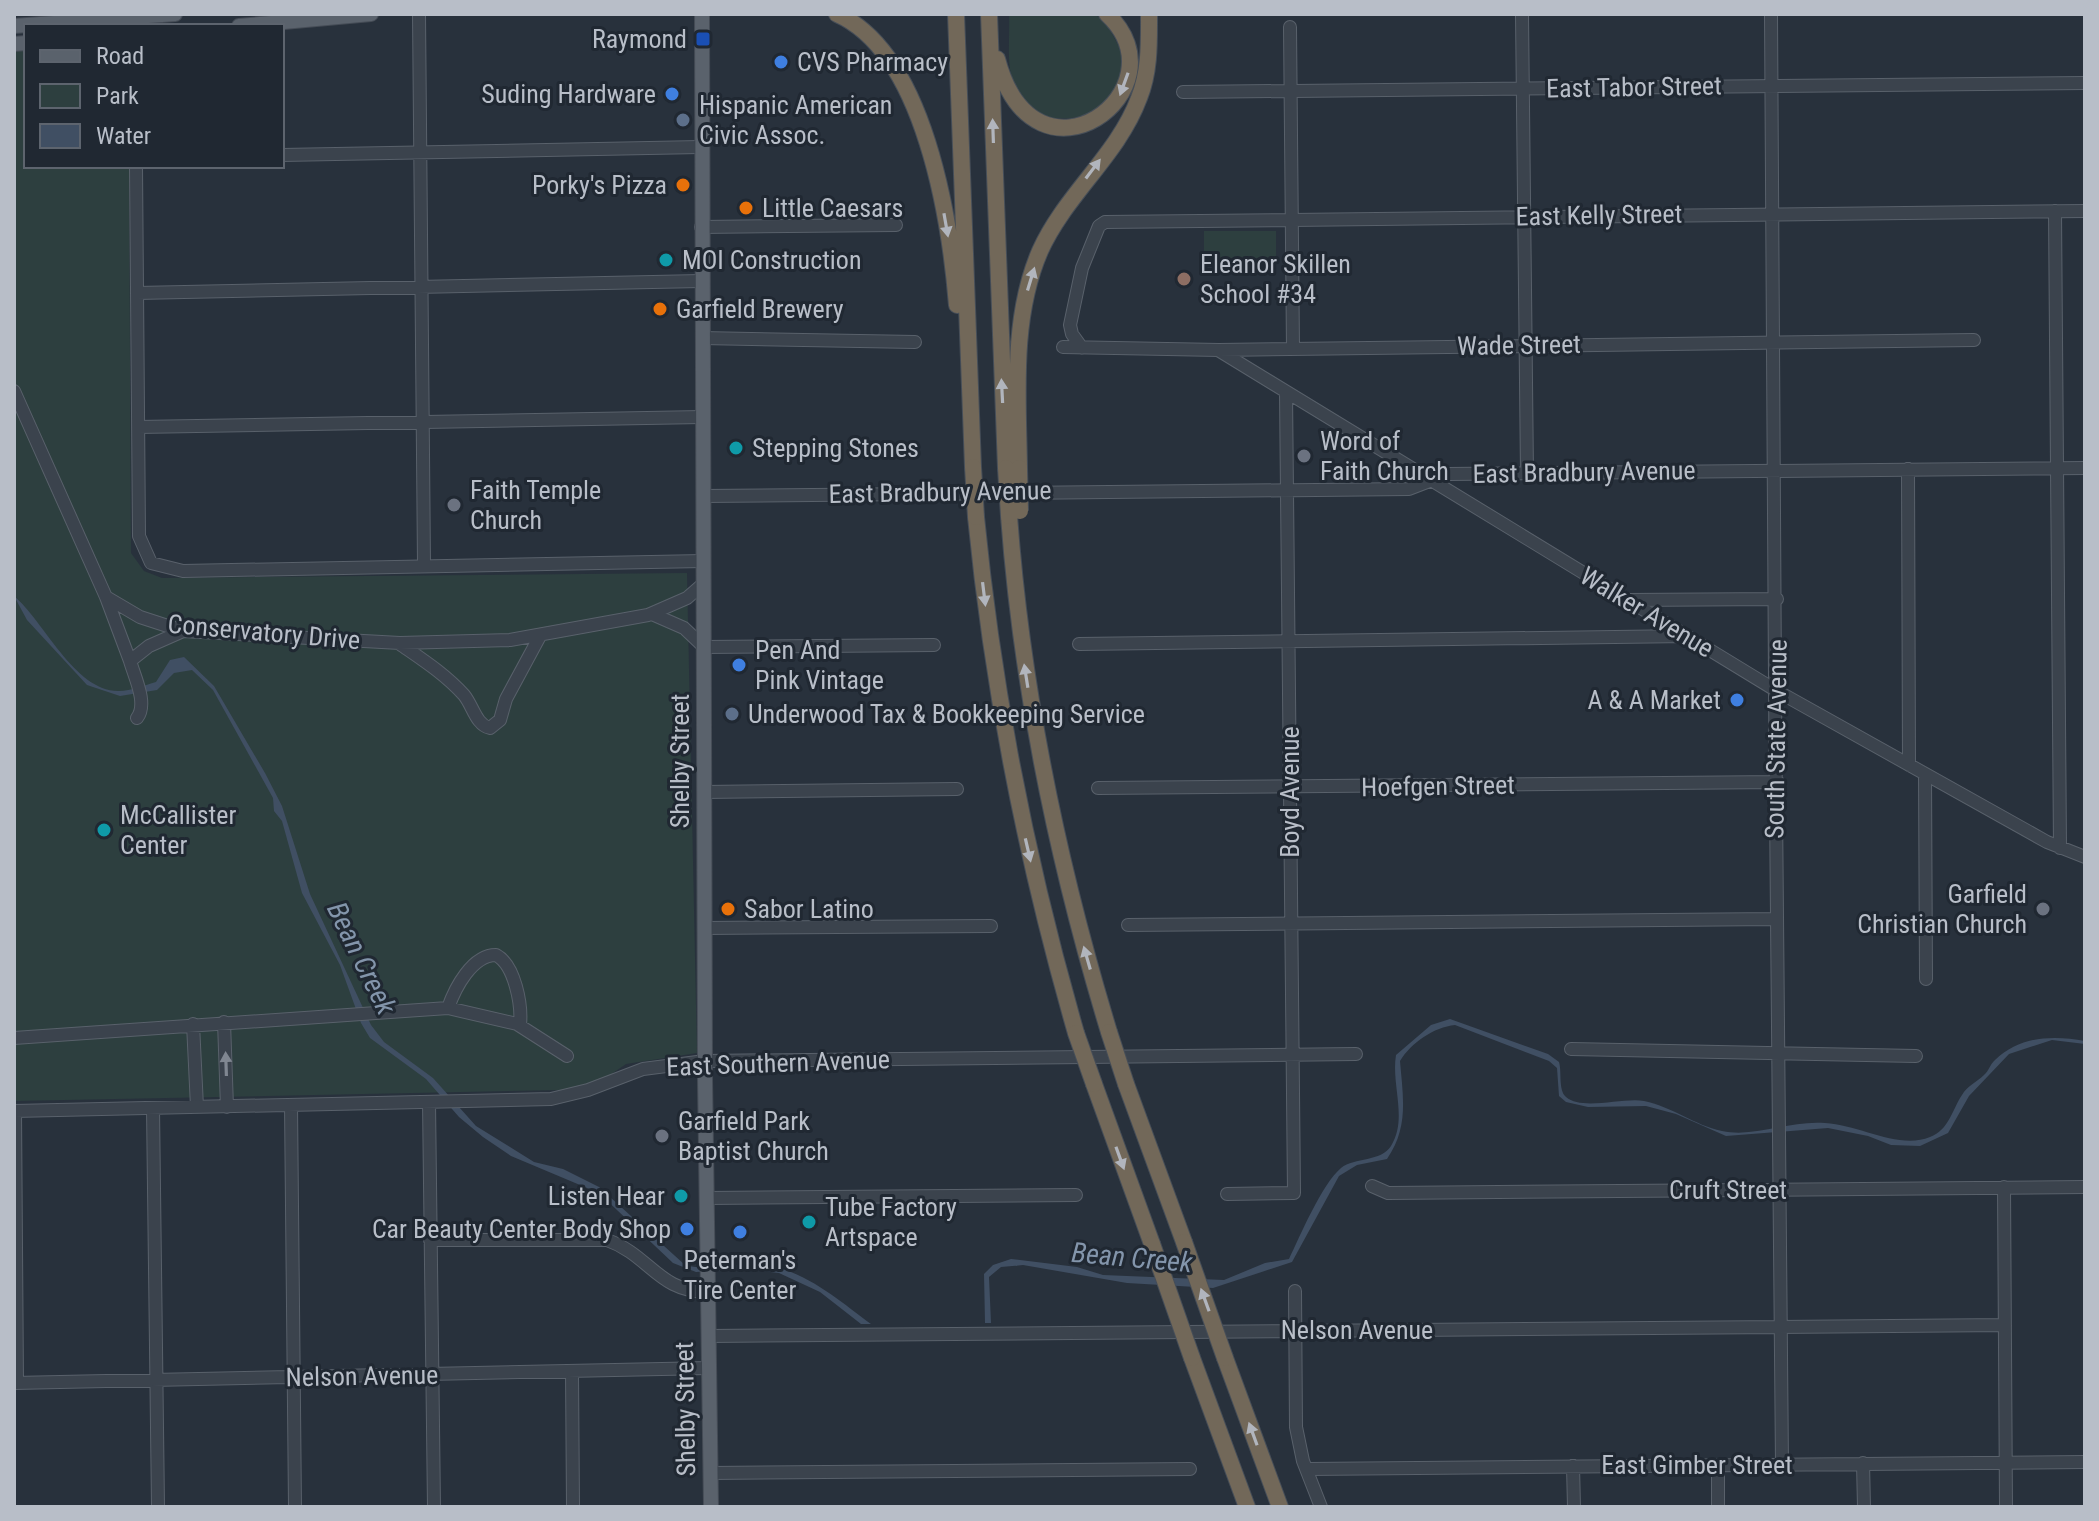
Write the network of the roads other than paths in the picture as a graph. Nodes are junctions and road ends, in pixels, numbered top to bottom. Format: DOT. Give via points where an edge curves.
graph roads {
  1 [pos="175,14"];
  2 [pos="371,14"];
  3 [pos="419,14"];
  4 [pos="702,14"];
  5 [pos="837,14"];
  6 [pos="956,14"];
  7 [pos="989,14"];
  8 [pos="1107,14"];
  9 [pos="1522,14"];
  10 [pos="1771,14"];
  11 [pos="1150,16"];
  12 [pos="279,18"];
  13 [pos="140,19"];
  14 [pos="50,24"];
  15 [pos="249,24"];
  16 [pos="1290,27"];
  17 [pos="989,33"];
  18 [pos="2085,83"];
  19 [pos="1771,85"];
  20 [pos="1522,88"];
  21 [pos="1291,91"];
  22 [pos="1183,92"];
  23 [pos="700,147"];
  24 [pos="420,153"];
  25 [pos="284,155"];
  26 [pos="136,168"];
  27 [pos="2055,211"];
  28 [pos="2085,211"];
  29 [pos="1773,213"];
  30 [pos="1524,216"];
  31 [pos="1291,219"];
  32 [pos="896,225"];
  33 [pos="701,227"];
  34 [pos="701,281"];
  35 [pos="422,287"];
  36 [pos="137,293"];
  37 [pos="702,338"];
  38 [pos="1974,340"];
  39 [pos="915,342"];
  40 [pos="1774,342"];
  41 [pos="1525,345"];
  42 [pos="1063,347"];
  43 [pos="1082,348"];
  44 [pos="1293,349"];
  45 [pos="1218,350"];
  46 [pos="14,391"];
  47 [pos="1286,392"];
  48 [pos="702,417"];
  49 [pos="423,422"];
  50 [pos="138,427"];
  51 [pos="971,428"];
  52 [pos="1012,468"];
  53 [pos="2057,468"];
  54 [pos="2085,468"];
  55 [pos="1908,469"];
  56 [pos="1775,470"];
  57 [pos="1527,473"];
  58 [pos="1431,481"];
  59 [pos="1287,490"];
  60 [pos="703,496"];
  61 [pos="703,561"];
  62 [pos="424,564"];
  63 [pos="703,584"];
  64 [pos="106,597"];
  65 [pos="1777,599"];
  66 [pos="1628,600"];
  67 [pos="652,614"];
  68 [pos="183,631"];
  69 [pos="540,636"];
  70 [pos="1687,636"];
  71 [pos="400,643"];
  72 [pos="1289,643"];
  73 [pos="1079,644"];
  74 [pos="934,645"];
  75 [pos="704,647"];
  76 [pos="132,667"];
  77 [pos="1777,691"];
  78 [pos="137,718"];
  79 [pos="1909,765"];
  80 [pos="1925,774"];
  81 [pos="1778,782"];
  82 [pos="1289,787"];
  83 [pos="1098,788"];
  84 [pos="957,789"];
  85 [pos="704,792"];
  86 [pos="2060,848"];
  87 [pos="2085,857"];
  88 [pos="1775,919"];
  89 [pos="1290,923"];
  90 [pos="1128,925"];
  91 [pos="991,926"];
  92 [pos="705,928"];
  93 [pos="1926,979"];
  94 [pos="448,1008"];
  95 [pos="224,1022"];
  96 [pos="193,1024"];
  97 [pos="520,1025"];
  98 [pos="14,1038"];
  99 [pos="1571,1049"];
  100 [pos="1356,1054"];
  101 [pos="1293,1055"];
  102 [pos="1778,1055"];
  103 [pos="567,1056"];
  104 [pos="1916,1056"];
  105 [pos="705,1061"];
  106 [pos="434,1102"];
  107 [pos="291,1105"];
  108 [pos="197,1107"];
  109 [pos="227,1107"];
  110 [pos="153,1108"];
  111 [pos="14,1111"];
  112 [pos="1372,1186"];
  113 [pos="2004,1187"];
  114 [pos="2085,1187"];
  115 [pos="1779,1189"];
  116 [pos="1227,1194"];
  117 [pos="1076,1195"];
  118 [pos="707,1198"];
  119 [pos="430,1240"];
  120 [pos="708,1287"];
  121 [pos="1295,1291"];
  122 [pos="2005,1325"];
  123 [pos="1781,1327"];
  124 [pos="1295,1330"];
  125 [pos="709,1336"];
  126 [pos="709,1368"];
  127 [pos="572,1371"];
  128 [pos="432,1374"];
  129 [pos="294,1377"];
  130 [pos="156,1380"];
  131 [pos="16,1383"];
  132 [pos="2085,1462"];
  133 [pos="1863,1463"];
  134 [pos="2006,1463"];
  135 [pos="1718,1465"];
  136 [pos="1782,1465"];
  137 [pos="1573,1466"];
  138 [pos="1190,1469"];
  139 [pos="1308,1469"];
  140 [pos="710,1473"];
  141 [pos="158,1507"];
  142 [pos="295,1507"];
  143 [pos="434,1507"];
  144 [pos="573,1507"];
  145 [pos="711,1507"];
  146 [pos="1247,1507"];
  147 [pos="1280,1507"];
  148 [pos="1321,1507"];
  149 [pos="1574,1507"];
  150 [pos="1718,1507"];
  151 [pos="1864,1507"];
  152 [pos="2006,1507"];
  1 -- 13 [label="main road"];
  2 -- 12 [label="main road"];
  3 -- 24 [label="street"];
  4 -- 23 [label="main road, Shelby Street"];
  5 -- 51 [label="highway, one-way" via="889,58 925,141 949,243"];
  6 -- 51 [label="highway"];
  7 -- 17 [label="highway"];
  8 -- 17 [label="highway, one-way" via="1127,45 1127,78 1112,107 1079,125 1047,125 1019,108 1004,85"];
  9 -- 20 [label="street"];
  10 -- 19 [label="street, South State Avenue"];
  52 -- 11 [label="highway, one-way" via="1019,336 1030,279 1060,215 1136,106 1147,70"];
  12 -- 15 [label="main road"];
  13 -- 14 [label="main road"];
  16 -- 21 [label="street"];
  52 -- 17 [label="highway, one-way"];
  18 -- 19 [label="street, East Tabor Street"];
  19 -- 20 [label="street, East Tabor Street"];
  19 -- 29 [label="street, South State Avenue"];
  20 -- 21 [label="street, East Tabor Street"];
  20 -- 30 [label="street"];
  21 -- 22 [label="street, East Tabor Street"];
  21 -- 31 [label="street"];
  23 -- 24 [label="street"];
  23 -- 33 [label="main road, Shelby Street"];
  24 -- 25 [label="street"];
  24 -- 35 [label="street"];
  26 -- 36 [label="street"];
  27 -- 28 [label="street, East Kelly Street"];
  27 -- 29 [label="street, East Kelly Street"];
  27 -- 53 [label="street"];
  29 -- 30 [label="street, East Kelly Street"];
  29 -- 40 [label="street, South State Avenue"];
  30 -- 31 [label="street, East Kelly Street"];
  30 -- 41 [label="street"];
  31 -- 43 [label="street, East Kelly Street" via="1114,220 1099,226 1070,325"];
  31 -- 44 [label="street"];
  32 -- 33 [label="street"];
  33 -- 34 [label="main road, Shelby Street"];
  34 -- 35 [label="street"];
  34 -- 37 [label="main road, Shelby Street"];
  35 -- 36 [label="street"];
  35 -- 49 [label="street"];
  36 -- 50 [label="street"];
  37 -- 39 [label="street"];
  37 -- 48 [label="main road, Shelby Street"];
  38 -- 40 [label="street, Wade Street"];
  40 -- 41 [label="street, Wade Street"];
  40 -- 56 [label="street, South State Avenue"];
  41 -- 44 [label="street, Wade Street"];
  41 -- 57 [label="street"];
  42 -- 43 [label="street, Wade Street"];
  43 -- 45 [label="street, Wade Street"];
  44 -- 45 [label="street, Wade Street"];
  45 -- 47 [label="street, Walker Avenue"];
  46 -- 64 [label="street"];
  47 -- 58 [label="street, Walker Avenue"];
  47 -- 59 [label="street, Boyd Avenue"];
  48 -- 49 [label="street"];
  48 -- 60 [label="main road, Shelby Street"];
  49 -- 50 [label="street"];
  49 -- 62 [label="street"];
  50 -- 62 [label="street" via="139,536 151,563 175,571"];
  51 -- 146 [label="highway, one-way, bridge" via="992,657 1021,819 1076,1033"];
  147 -- 52 [label="highway, one-way, bridge" via="1126,1084 1063,862 1021,638"];
  53 -- 54 [label="street, East Bradbury Avenue"];
  53 -- 55 [label="street, East Bradbury Avenue"];
  53 -- 86 [label="street"];
  55 -- 56 [label="street, East Bradbury Avenue"];
  55 -- 79 [label="street"];
  56 -- 57 [label="street, East Bradbury Avenue"];
  56 -- 65 [label="street, South State Avenue"];
  57 -- 58 [label="street, East Bradbury Avenue" via="1448,474"];
  58 -- 59 [label="street, East Bradbury Avenue" via="1409,489"];
  58 -- 66 [label="street, Walker Avenue"];
  59 -- 60 [label="street, East Bradbury Avenue"];
  59 -- 72 [label="street, Boyd Avenue"];
  60 -- 61 [label="main road, Shelby Street"];
  61 -- 62 [label="street"];
  61 -- 63 [label="main road, Shelby Street"];
  63 -- 67 [label="street, Conservatory Drive"];
  63 -- 75 [label="main road, Shelby Street"];
  64 -- 68 [label="street, Conservatory Drive" via="140,617"];
  64 -- 76 [label="street"];
  65 -- 66 [label="street"];
  65 -- 77 [label="street, South State Avenue"];
  66 -- 70 [label="street, Walker Avenue"];
  67 -- 69 [label="street, Conservatory Drive"];
  67 -- 75 [label="street" via="684,628"];
  68 -- 71 [label="street, Conservatory Drive"];
  68 -- 76 [label="street" via="149,646"];
  69 -- 71 [label="street, Conservatory Drive"];
  69 -- 71 [label="street" via="500,720 490,728 480,723 444,675"];
  70 -- 72 [label="street"];
  70 -- 77 [label="street, Walker Avenue"];
  72 -- 73 [label="street"];
  72 -- 82 [label="street, Boyd Avenue"];
  74 -- 75 [label="street"];
  75 -- 85 [label="main road, Shelby Street"];
  76 -- 78 [label="street" via="142,702"];
  77 -- 79 [label="street, Walker Avenue"];
  77 -- 81 [label="street, South State Avenue"];
  79 -- 80 [label="street, Walker Avenue"];
  80 -- 86 [label="street, Walker Avenue"];
  80 -- 93 [label="street"];
  81 -- 82 [label="street, Hoefgen Street"];
  81 -- 88 [label="street, South State Avenue"];
  82 -- 83 [label="street, Hoefgen Street"];
  82 -- 89 [label="street, Boyd Avenue"];
  84 -- 85 [label="street"];
  85 -- 92 [label="main road, Shelby Street"];
  86 -- 87 [label="street, Walker Avenue"];
  88 -- 89 [label="street"];
  88 -- 102 [label="street, South State Avenue"];
  89 -- 90 [label="street"];
  89 -- 101 [label="street, Boyd Avenue"];
  91 -- 92 [label="street"];
  92 -- 105 [label="main road, Shelby Street"];
  94 -- 95 [label="street"];
  94 -- 97 [label="street"];
  94 -- 97 [label="street" via="454,991 479,960 496,955 510,975"];
  95 -- 96 [label="street"];
  109 -- 95 [label="street, one-way"];
  96 -- 98 [label="street"];
  96 -- 108 [label="street"];
  97 -- 103 [label="street"];
  99 -- 102 [label="street"];
  100 -- 101 [label="street, East Southern Avenue"];
  101 -- 105 [label="street, East Southern Avenue"];
  101 -- 116 [label="street, Boyd Avenue" via="1294,1193"];
  102 -- 104 [label="street"];
  102 -- 115 [label="street, South State Avenue"];
  105 -- 106 [label="street, East Southern Avenue" via="643,1069 564,1097"];
  105 -- 118 [label="main road, Shelby Street"];
  106 -- 107 [label="street, East Southern Avenue"];
  106 -- 119 [label="street"];
  107 -- 109 [label="street, East Southern Avenue"];
  107 -- 129 [label="street"];
  108 -- 109 [label="street, East Southern Avenue"];
  108 -- 110 [label="street, East Southern Avenue"];
  110 -- 111 [label="street, East Southern Avenue"];
  110 -- 130 [label="street"];
  111 -- 131 [label="street"];
  112 -- 115 [label="street, Cruft Street" via="1388,1193"];
  113 -- 114 [label="street, Cruft Street"];
  113 -- 115 [label="street, Cruft Street"];
  113 -- 122 [label="street"];
  115 -- 123 [label="street, South State Avenue"];
  117 -- 118 [label="street"];
  118 -- 120 [label="main road, Shelby Street"];
  119 -- 120 [label="street" via="607,1240 634,1252 671,1286 686,1291"];
  119 -- 128 [label="street"];
  120 -- 125 [label="main road, Shelby Street"];
  121 -- 124 [label="street"];
  122 -- 123 [label="street, Nelson Avenue"];
  122 -- 134 [label="street"];
  123 -- 124 [label="street, Nelson Avenue"];
  123 -- 136 [label="street, South State Avenue"];
  124 -- 125 [label="street, Nelson Avenue"];
  124 -- 139 [label="street" via="1296,1427"];
  125 -- 126 [label="main road, Shelby Street"];
  126 -- 127 [label="street, Nelson Avenue"];
  126 -- 140 [label="main road, Shelby Street"];
  127 -- 128 [label="street, Nelson Avenue"];
  127 -- 144 [label="street"];
  128 -- 129 [label="street, Nelson Avenue"];
  128 -- 143 [label="street"];
  129 -- 130 [label="street, Nelson Avenue"];
  129 -- 142 [label="street"];
  130 -- 131 [label="street, Nelson Avenue"];
  130 -- 141 [label="street"];
  132 -- 134 [label="street, East Gimber Street"];
  133 -- 134 [label="street, East Gimber Street"];
  133 -- 136 [label="street, East Gimber Street"];
  133 -- 151 [label="street"];
  134 -- 152 [label="street"];
  135 -- 136 [label="street, East Gimber Street"];
  135 -- 137 [label="street, East Gimber Street"];
  135 -- 150 [label="street"];
  137 -- 139 [label="street, East Gimber Street"];
  137 -- 149 [label="street"];
  138 -- 140 [label="street"];
  139 -- 148 [label="street"];
  140 -- 145 [label="main road, Shelby Street"];
}
